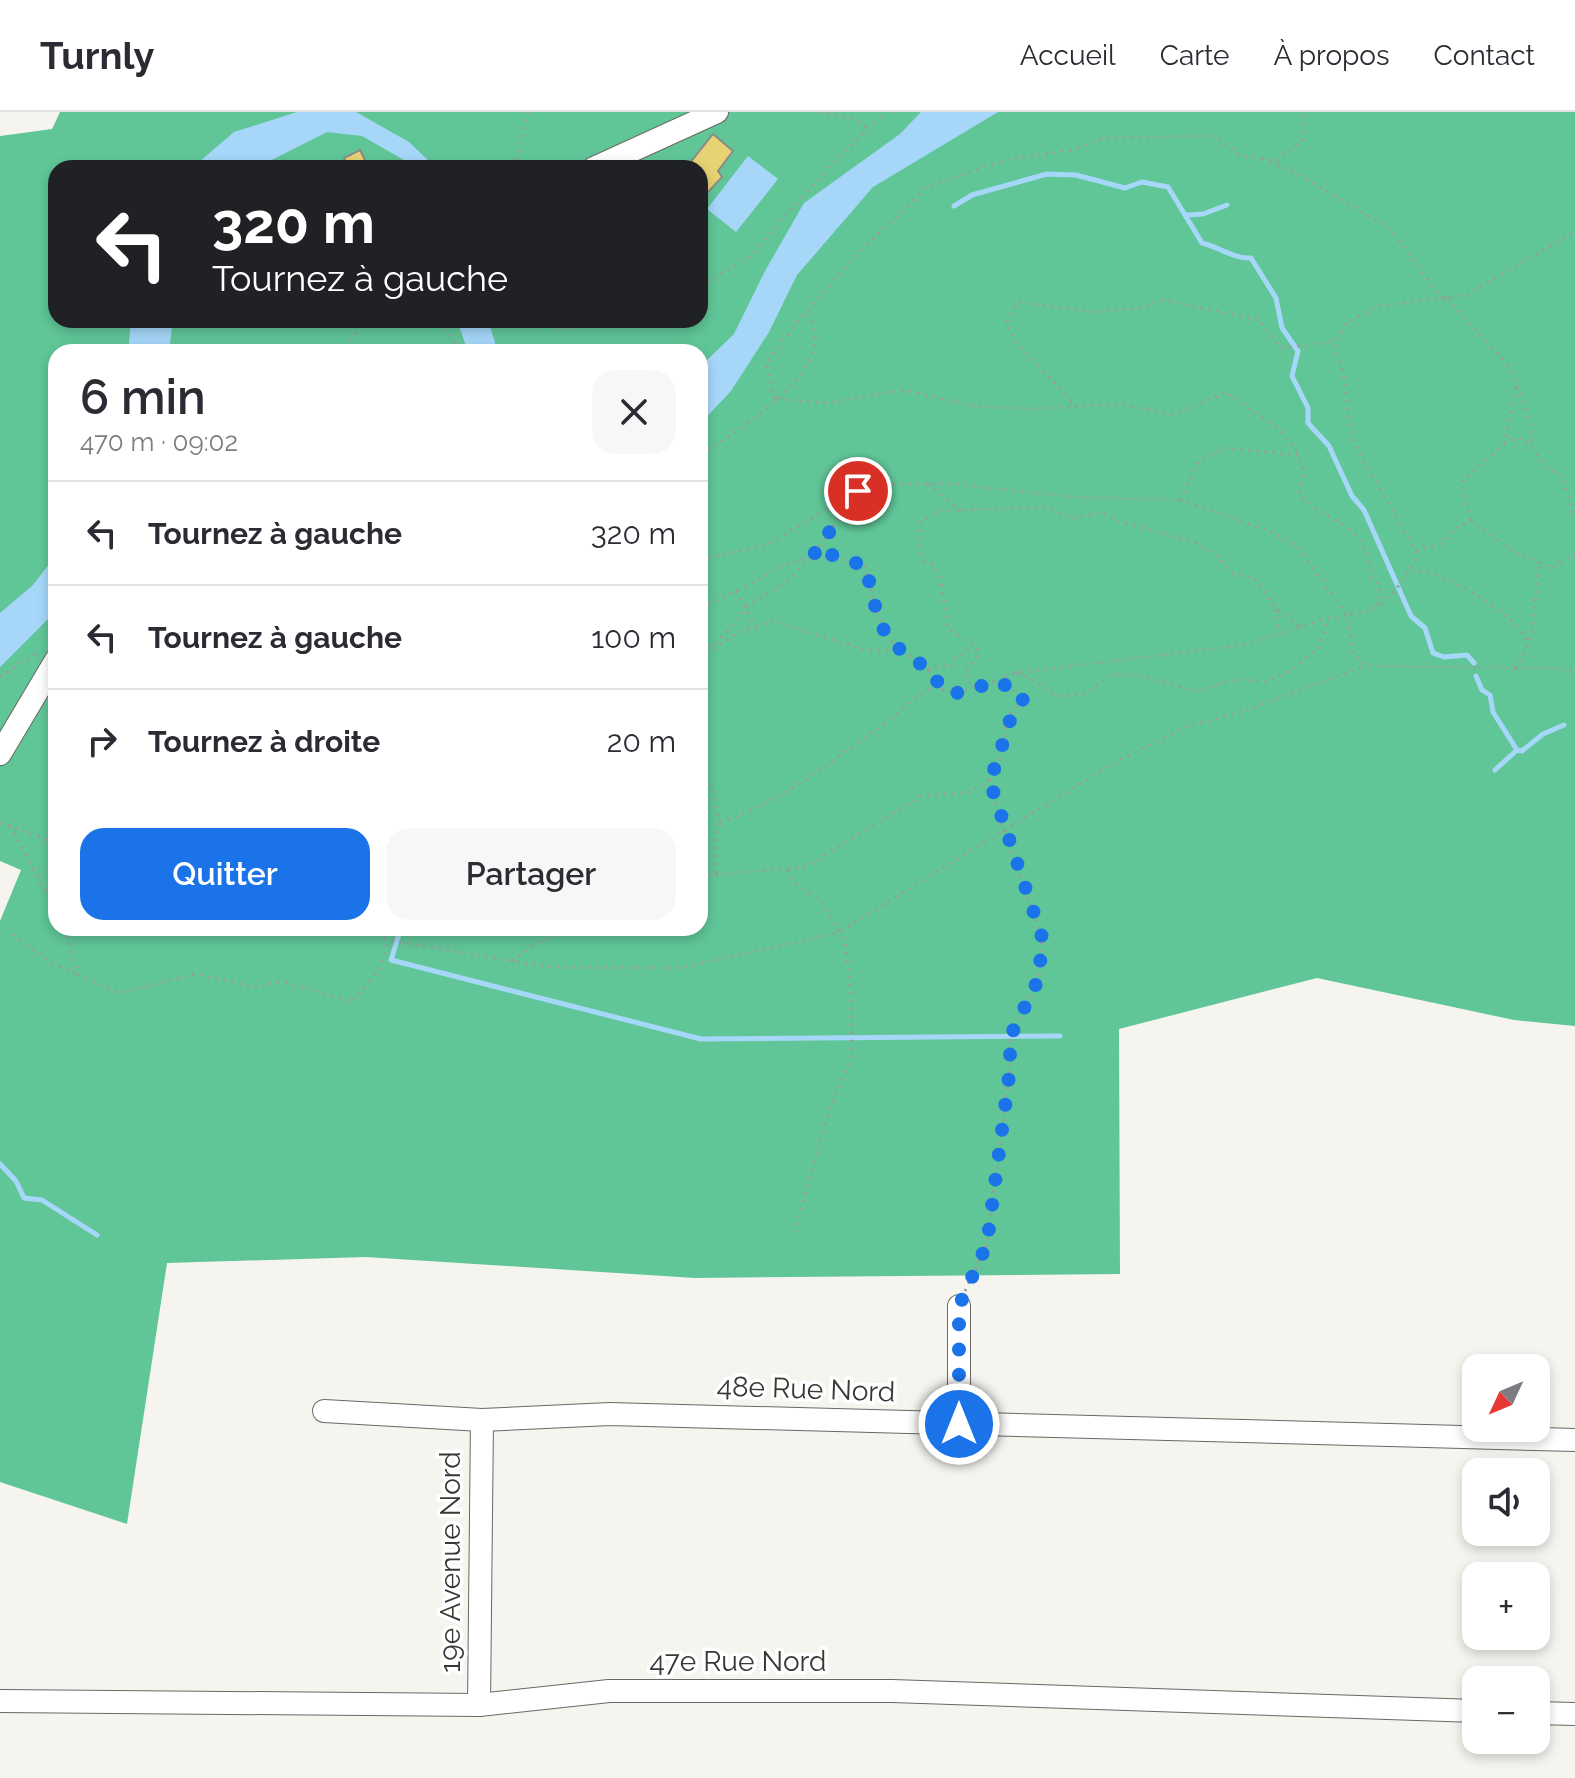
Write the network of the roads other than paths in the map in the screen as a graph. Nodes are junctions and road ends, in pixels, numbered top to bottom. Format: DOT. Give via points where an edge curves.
graph roads {
  1 [pos="717,112"];
  2 [pos="612,160"];
  3 [pos="48,658"];
  4 [pos="0,754"];
  5 [pos="959,1306"];
  6 [pos="324,1411"];
  7 [pos="482,1420"];
  8 [pos="959,1424"];
  9 [pos="1575,1440"];
  10 [pos="0,1701"];
  11 [pos="479,1705"];
  12 [pos="1462,1711"];
  13 [pos="1550,1713"];
  14 [pos="1575,1714"];
  1 -- 2 [label="street"];
  3 -- 4 [label="street"];
  5 -- 8 [label="street"];
  6 -- 7 [label="street, 48e Rue Nord"];
  7 -- 8 [label="street, 48e Rue Nord" via="610,1414"];
  7 -- 11 [label="street, 19e Avenue Nord"];
  8 -- 9 [label="street, 48e Rue Nord"];
  10 -- 11 [label="street, 47e Rue Nord"];
  11 -- 12 [label="street, 47e Rue Nord" via="609,1691 892,1691"];
  13 -- 14 [label="street"];
}
